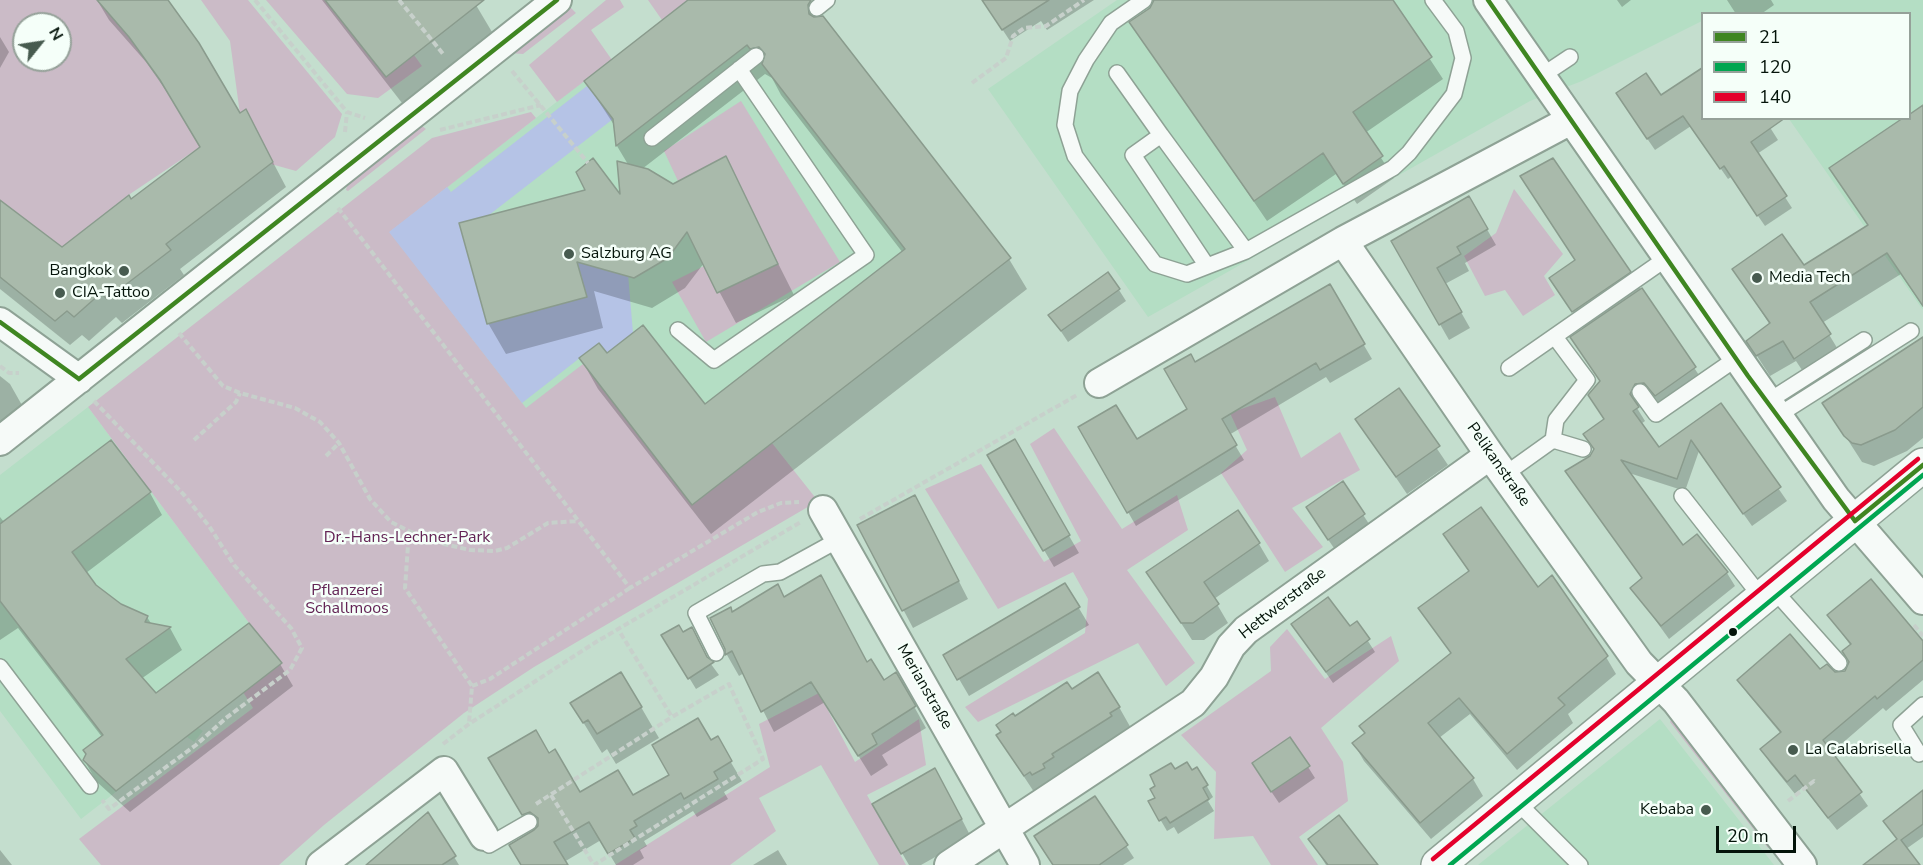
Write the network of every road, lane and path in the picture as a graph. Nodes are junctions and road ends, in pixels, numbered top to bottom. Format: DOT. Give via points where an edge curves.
graph roads {
  1 [pos="255,0"];
  2 [pos="399,0"];
  3 [pos="557,0"];
  4 [pos="1084,0"];
  5 [pos="1144,0"];
  6 [pos="1433,0"];
  7 [pos="1488,0"];
  8 [pos="446,56"];
  9 [pos="756,56"];
  10 [pos="1570,57"];
  11 [pos="739,69"];
  12 [pos="511,70"];
  13 [pos="1117,73"];
  14 [pos="1543,75"];
  15 [pos="972,82"];
  16 [pos="541,105"];
  17 [pos="1571,120"];
  18 [pos="434,131"];
  19 [pos="1161,135"];
  20 [pos="344,137"];
  21 [pos="651,138"];
  22 [pos="588,163"];
  23 [pos="338,208"];
  24 [pos="1343,241"];
  25 [pos="1246,251"];
  26 [pos="1667,258"];
  27 [pos="1207,266"];
  28 [pos="0,322"];
  29 [pos="177,330"];
  30 [pos="678,330"];
  31 [pos="1911,331"];
  32 [pos="1554,337"];
  33 [pos="1864,340"];
  34 [pos="1737,358"];
  35 [pos="0,366"];
  36 [pos="1509,368"];
  37 [pos="19,373"];
  38 [pos="1099,382"];
  39 [pos="85,389"];
  40 [pos="1640,392"];
  41 [pos="240,393"];
  42 [pos="1772,409"];
  43 [pos="194,440"];
  44 [pos="1553,440"];
  45 [pos="0,441"];
  46 [pos="339,443"];
  47 [pos="1583,449"];
  48 [pos="326,456"];
  49 [pos="1497,465"];
  50 [pos="1923,465"];
  51 [pos="1682,496"];
  52 [pos="823,510"];
  53 [pos="578,521"];
  54 [pos="1855,521"];
  55 [pos="409,531"];
  56 [pos="840,539"];
  57 [pos="630,588"];
  58 [pos="1768,594"];
  59 [pos="1923,600"];
  60 [pos="618,629"];
  61 [pos="716,653"];
  62 [pos="1839,663"];
  63 [pos="0,667"];
  64 [pos="1660,683"];
  65 [pos="472,686"];
  66 [pos="1923,705"];
  67 [pos="672,717"];
  68 [pos="469,724"];
  69 [pos="1919,754"];
  70 [pos="1816,783"];
  71 [pos="90,786"];
  72 [pos="551,795"];
  73 [pos="1516,801"];
  74 [pos="532,806"];
  75 [pos="1766,819"];
  76 [pos="529,822"];
  77 [pos="1003,827"];
  78 [pos="488,846"];
  79 [pos="321,865"];
  80 [pos="949,865"];
  81 [pos="1025,865"];
  82 [pos="1438,865"];
  83 [pos="1580,865"];
  84 [pos="1802,865"];
  1 -- 20 [label="path" via="347,112"];
  2 -- 8 [label="path"];
  3 -- 39 [label="street"];
  4 -- 15 [label="path" via="1046,26 1024,28 1013,36 1006,57"];
  5 -- 27 [label="lane" via="1111,23 1086,60 1070,91 1065,125 1075,156 1155,264 1187,274"];
  6 -- 25 [label="lane" via="1456,31 1463,58 1454,94 1393,168"];
  7 -- 14 [label="street"];
  9 -- 11 [label="lane"];
  10 -- 14 [label="lane"];
  11 -- 21 [label="lane"];
  11 -- 30 [label="lane" via="866,255 714,360"];
  12 -- 16 [label="path"];
  13 -- 19 [label="lane"];
  14 -- 17 [label="street"];
  16 -- 18 [label="path"];
  16 -- 22 [label="path"];
  17 -- 24 [label="street"];
  17 -- 26 [label="street"];
  19 -- 25 [label="lane"];
  19 -- 27 [label="lane" via="1132,155"];
  23 -- 53 [label="path"];
  24 -- 38 [label="street"];
  24 -- 49 [label="street, Pelikanstraße"];
  25 -- 27 [label="lane"];
  26 -- 32 [label="lane"];
  26 -- 34 [label="street"];
  28 -- 39 [label="street"];
  29 -- 41 [label="path" via="223,386"];
  31 -- 42 [label="lane"];
  32 -- 36 [label="lane"];
  32 -- 44 [label="lane" via="1587,380 1556,420"];
  33 -- 42 [label="lane"];
  34 -- 40 [label="lane" via="1656,414"];
  34 -- 42 [label="street"];
  35 -- 37 [label="path" via="9,373"];
  39 -- 45 [label="street"];
  39 -- 71 [label="path" via="185,496 234,565 291,628 302,648 290,670 109,809"];
  41 -- 43 [label="path" via="236,402"];
  41 -- 46 [label="path" via="295,408 320,422"];
  42 -- 54 [label="street"];
  44 -- 47 [label="lane"];
  44 -- 49 [label="lane"];
  46 -- 48 [label="path"];
  46 -- 55 [label="path" via="370,499 391,522"];
  49 -- 64 [label="street, Pelikanstraße" via="1640,663"];
  49 -- 77 [label="street, Hettwerstraße" via="1246,630 1193,703"];
  50 -- 54 [label="main road"];
  51 -- 58 [label="lane"];
  52 -- 56 [label="street, Merianstraße"];
  52 -- 57 [label="path" via="811,503 795,502 769,507"];
  53 -- 55 [label="path" via="548,523 495,551 444,544"];
  53 -- 57 [label="path"];
  54 -- 58 [label="main road"];
  54 -- 59 [label="street"];
  55 -- 65 [label="path" via="405,588"];
  56 -- 61 [label="lane" via="780,572 763,574 696,613"];
  56 -- 77 [label="street, Merianstraße"];
  57 -- 65 [label="path" via="490,679"];
  58 -- 62 [label="lane"];
  58 -- 64 [label="main road"];
  60 -- 67 [label="path"];
  63 -- 71 [label="lane"];
  64 -- 73 [label="main road"];
  64 -- 75 [label="street, Pelikanstraße"];
  65 -- 68 [label="path"];
  66 -- 69 [label="lane" via="1901,725"];
  67 -- 72 [label="path"];
  67 -- 72 [label="path" via="729,684 764,759 594,865"];
  70 -- 75 [label="path"];
  72 -- 74 [label="path"];
  73 -- 82 [label="main road"];
  73 -- 83 [label="lane"];
  75 -- 84 [label="street, Pelikanstraße"];
  76 -- 78 [label="lane"];
  77 -- 80 [label="street, Hettwerstraße"];
  77 -- 81 [label="street, Merianstraße"];
  78 -- 79 [label="street" via="444,771"];
}
